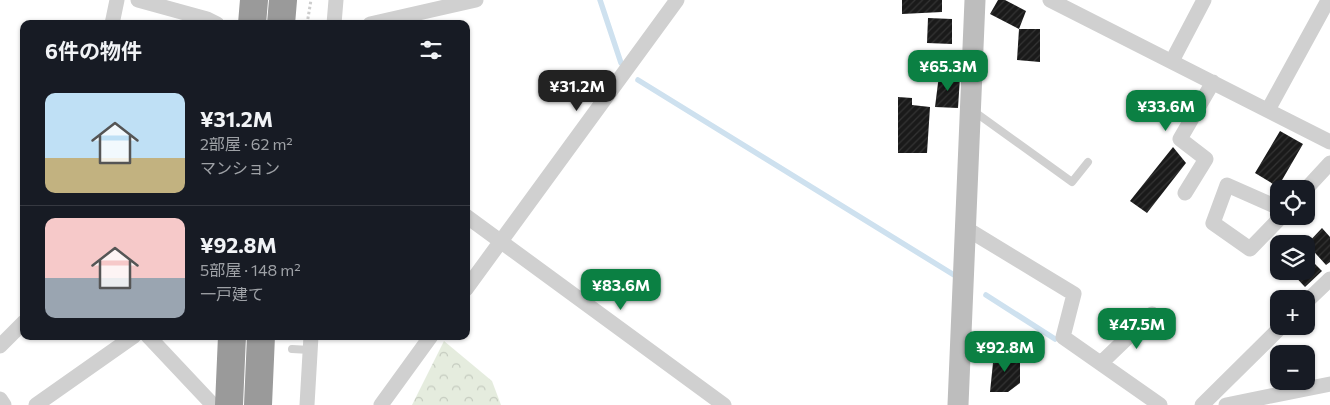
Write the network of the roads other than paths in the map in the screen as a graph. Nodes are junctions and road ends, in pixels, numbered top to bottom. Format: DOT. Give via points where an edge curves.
graph roads {
  1 [pos="117,0"];
  2 [pos="138,0"];
  3 [pos="254,0"];
  4 [pos="283,0"];
  5 [pos="336,0"];
  6 [pos="476,0"];
  7 [pos="677,0"];
  8 [pos="975,0"];
  9 [pos="1050,0"];
  10 [pos="1204,0"];
  11 [pos="1326,4"];
  12 [pos="1073,5"];
  13 [pos="113,20"];
  14 [pos="208,20"];
  15 [pos="252,20"];
  16 [pos="281,20"];
  17 [pos="334,20"];
  18 [pos="388,20"];
  19 [pos="1172,61"];
  20 [pos="1213,82"];
  21 [pos="972,110"];
  22 [pos="1268,110"];
  23 [pos="1330,142"];
  24 [pos="1088,162"];
  25 [pos="1330,162"];
  26 [pos="1314,180"];
  27 [pos="1185,193"];
  28 [pos="1270,204"];
  29 [pos="470,219"];
  30 [pos="1273,225"];
  31 [pos="967,229"];
  32 [pos="501,242"];
  33 [pos="1330,279"];
  34 [pos="470,284"];
  35 [pos="1315,293"];
  36 [pos="1152,314"];
  37 [pos="20,326"];
  38 [pos="1273,335"];
  39 [pos="128,340"];
  40 [pos="152,340"];
  41 [pos="231,340"];
  42 [pos="261,340"];
  43 [pos="428,340"];
  44 [pos="310,343"];
  45 [pos="0,346"];
  46 [pos="292,349"];
  47 [pos="1101,363"];
  48 [pos="1330,384"];
  49 [pos="0,399"];
  50 [pos="221,404"];
  51 [pos="4,405"];
  52 [pos="36,405"];
  53 [pos="258,405"];
  54 [pos="307,405"];
  55 [pos="381,405"];
  56 [pos="724,405"];
  57 [pos="958,405"];
  58 [pos="1160,405"];
  59 [pos="1202,405"];
  60 [pos="1226,405"];
  1 -- 13 [label="street"];
  2 -- 14 [label="street"];
  3 -- 15 [label="highway"];
  4 -- 16 [label="highway"];
  5 -- 17 [label="street"];
  6 -- 18 [label="street"];
  7 -- 32 [label="street"];
  8 -- 21 [label="street"];
  9 -- 12 [label="street"];
  10 -- 19 [label="street"];
  11 -- 22 [label="street"];
  12 -- 19 [label="street"];
  19 -- 20 [label="street"];
  20 -- 22 [label="street"];
  20 -- 27 [label="street" via="1180,139 1206,158"];
  21 -- 24 [label="lane" via="1072,182"];
  21 -- 31 [label="street"];
  22 -- 23 [label="street"];
  25 -- 26 [label="street"];
  28 -- 30 [label="street" via="1227,185 1213,223 1250,248"];
  29 -- 32 [label="street"];
  31 -- 47 [label="street" via="1074,294 1063,337"];
  31 -- 57 [label="street"];
  32 -- 34 [label="street"];
  32 -- 56 [label="street"];
  33 -- 35 [label="street"];
  36 -- 47 [label="street"];
  37 -- 45 [label="street"];
  38 -- 59 [label="street"];
  39 -- 52 [label="street"];
  40 -- 50 [label="street"];
  41 -- 50 [label="highway"];
  42 -- 53 [label="highway"];
  43 -- 55 [label="street"];
  44 -- 46 [label="lane"];
  44 -- 54 [label="street"];
  47 -- 58 [label="street"];
  48 -- 60 [label="street"];
  49 -- 51 [label="street"];
}
